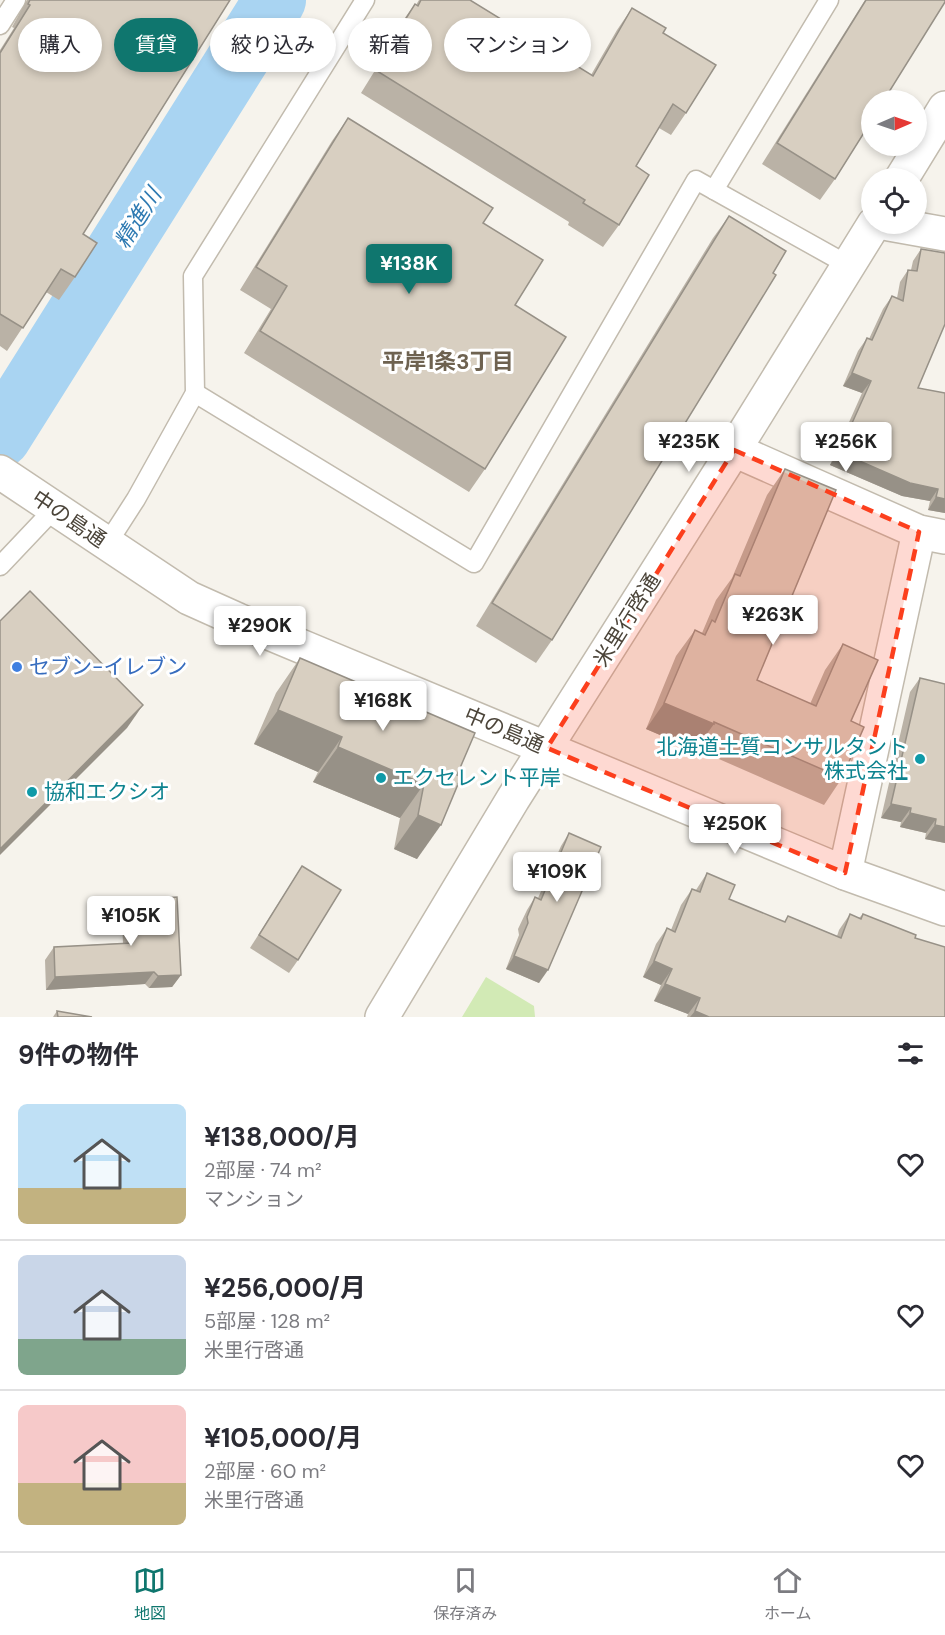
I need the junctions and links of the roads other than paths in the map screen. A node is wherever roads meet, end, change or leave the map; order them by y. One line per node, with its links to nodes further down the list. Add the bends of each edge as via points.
1 (16, 0): 4 (lane)
2 (364, 0): 12 (lane, via 193,276)
3 (829, 0): 7 (lane)
4 (0, 25)
5 (945, 108): 6 (street)
6 (908, 168)
7 (714, 190): 11 (lane); 12 (lane, via 696,180 474,563)
8 (927, 231): 10 (street)
9 (868, 234): 11 (street, 米里行啓通)
10 (945, 234)
11 (848, 265): 13 (street, 米里行啓通)
12 (195, 393): 17 (lane)
13 (734, 450): 16 (street); 19 (street, 米里行啓通)
14 (9, 478): 15 (street, 中の島通)
15 (54, 509): 17 (street, 中の島通); 18 (lane)
16 (932, 535): 20 (street)
17 (107, 544): 19 (street, 中の島通, via 199,603)
18 (0, 566)
19 (547, 748): 20 (street, 中の島通); 22 (street, 米里行啓通)
20 (845, 873): 21 (street, 中の島通)
21 (945, 909)
22 (382, 1017)

